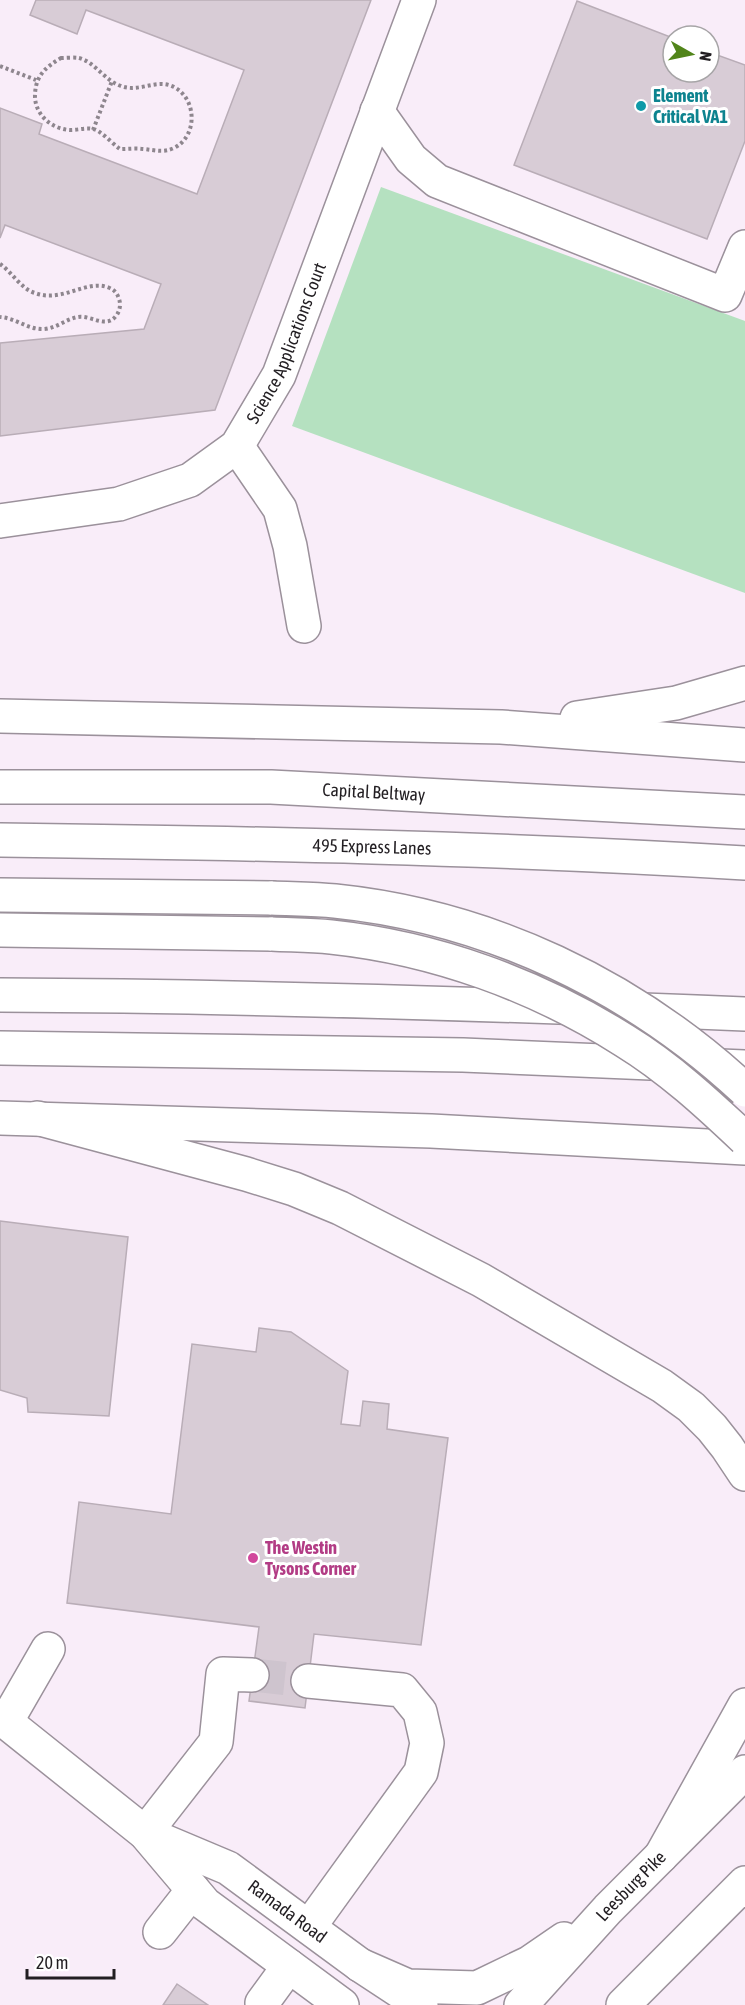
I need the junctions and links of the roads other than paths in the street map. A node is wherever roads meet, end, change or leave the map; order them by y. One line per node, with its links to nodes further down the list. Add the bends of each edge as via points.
1 (419, 0): 2 (main road, Science Applications Court)
2 (377, 111): 3 (main road, via 411,159 437,181 725,295); 4 (main road, Science Applications Court, via 279,375)
3 (742, 264)
4 (237, 446): 5 (main road, Science Applications Court, via 190,480 119,504); 6 (main road, via 280,509)
5 (0, 521)
6 (304, 626)
7 (745, 683): 9 (main road, via 676,703 617,714)
8 (0, 716): 9 (main road)
9 (501, 727): 10 (main road)
10 (745, 745)
11 (0, 787): 12 (main road, Capital Beltway, via 271,787)
12 (745, 812)
13 (0, 840): 14 (main road, 495 Express Lanes, via 201,842)
14 (745, 863)
15 (0, 895): 21 (main road, bridge, via 335,901 401,911 461,926 522,947 646,1011)
16 (0, 930): 24 (main road, bridge, via 332,937 451,960 568,1008 627,1041)
17 (0, 995): 18 (main road, via 506,1004)
18 (745, 1014)
19 (0, 1048): 20 (main road, via 462,1054)
20 (745, 1067)
21 (745, 1090)
22 (0, 1118): 23 (main road)
23 (37, 1118): 25 (main road, via 431,1131); 26 (main road, via 246,1174 340,1208 481,1280 662,1386 712,1428)
24 (745, 1139)
25 (745, 1148)
26 (745, 1474)
27 (48, 1649): 31 (main road)
28 (252, 1675): 33 (main road, via 224,1674 216,1742)
29 (308, 1681): 38 (main road, via 402,1690 420,1712 427,1743 421,1772)
30 (745, 1705): 34 (main road)
31 (3, 1721): 33 (main road, Ramada Road)
32 (745, 1772): 34 (main road, Leesburg Pike)
33 (145, 1833): 36 (main road, Ramada Road); 38 (main road, Ramada Road, via 228,1868)
34 (661, 1856): 37 (main road, Leesburg Pike)
35 (745, 1883): 46 (main road)
36 (193, 1890): 39 (main road); 41 (main road, Ramada Road, via 205,1904)
37 (608, 1909): 40 (main road, via 529,1963 477,1988 408,1986); 45 (main road, Leesburg Pike)
38 (309, 1927): 40 (main road, Ramada Road)
39 (160, 1932)
40 (360, 1965): 44 (main road, Ramada Road)
41 (289, 1966): 42 (main road); 43 (main road, Ramada Road)
42 (262, 2003)
43 (342, 2005)
44 (421, 2005)
45 (521, 2005)
46 (623, 2005)

